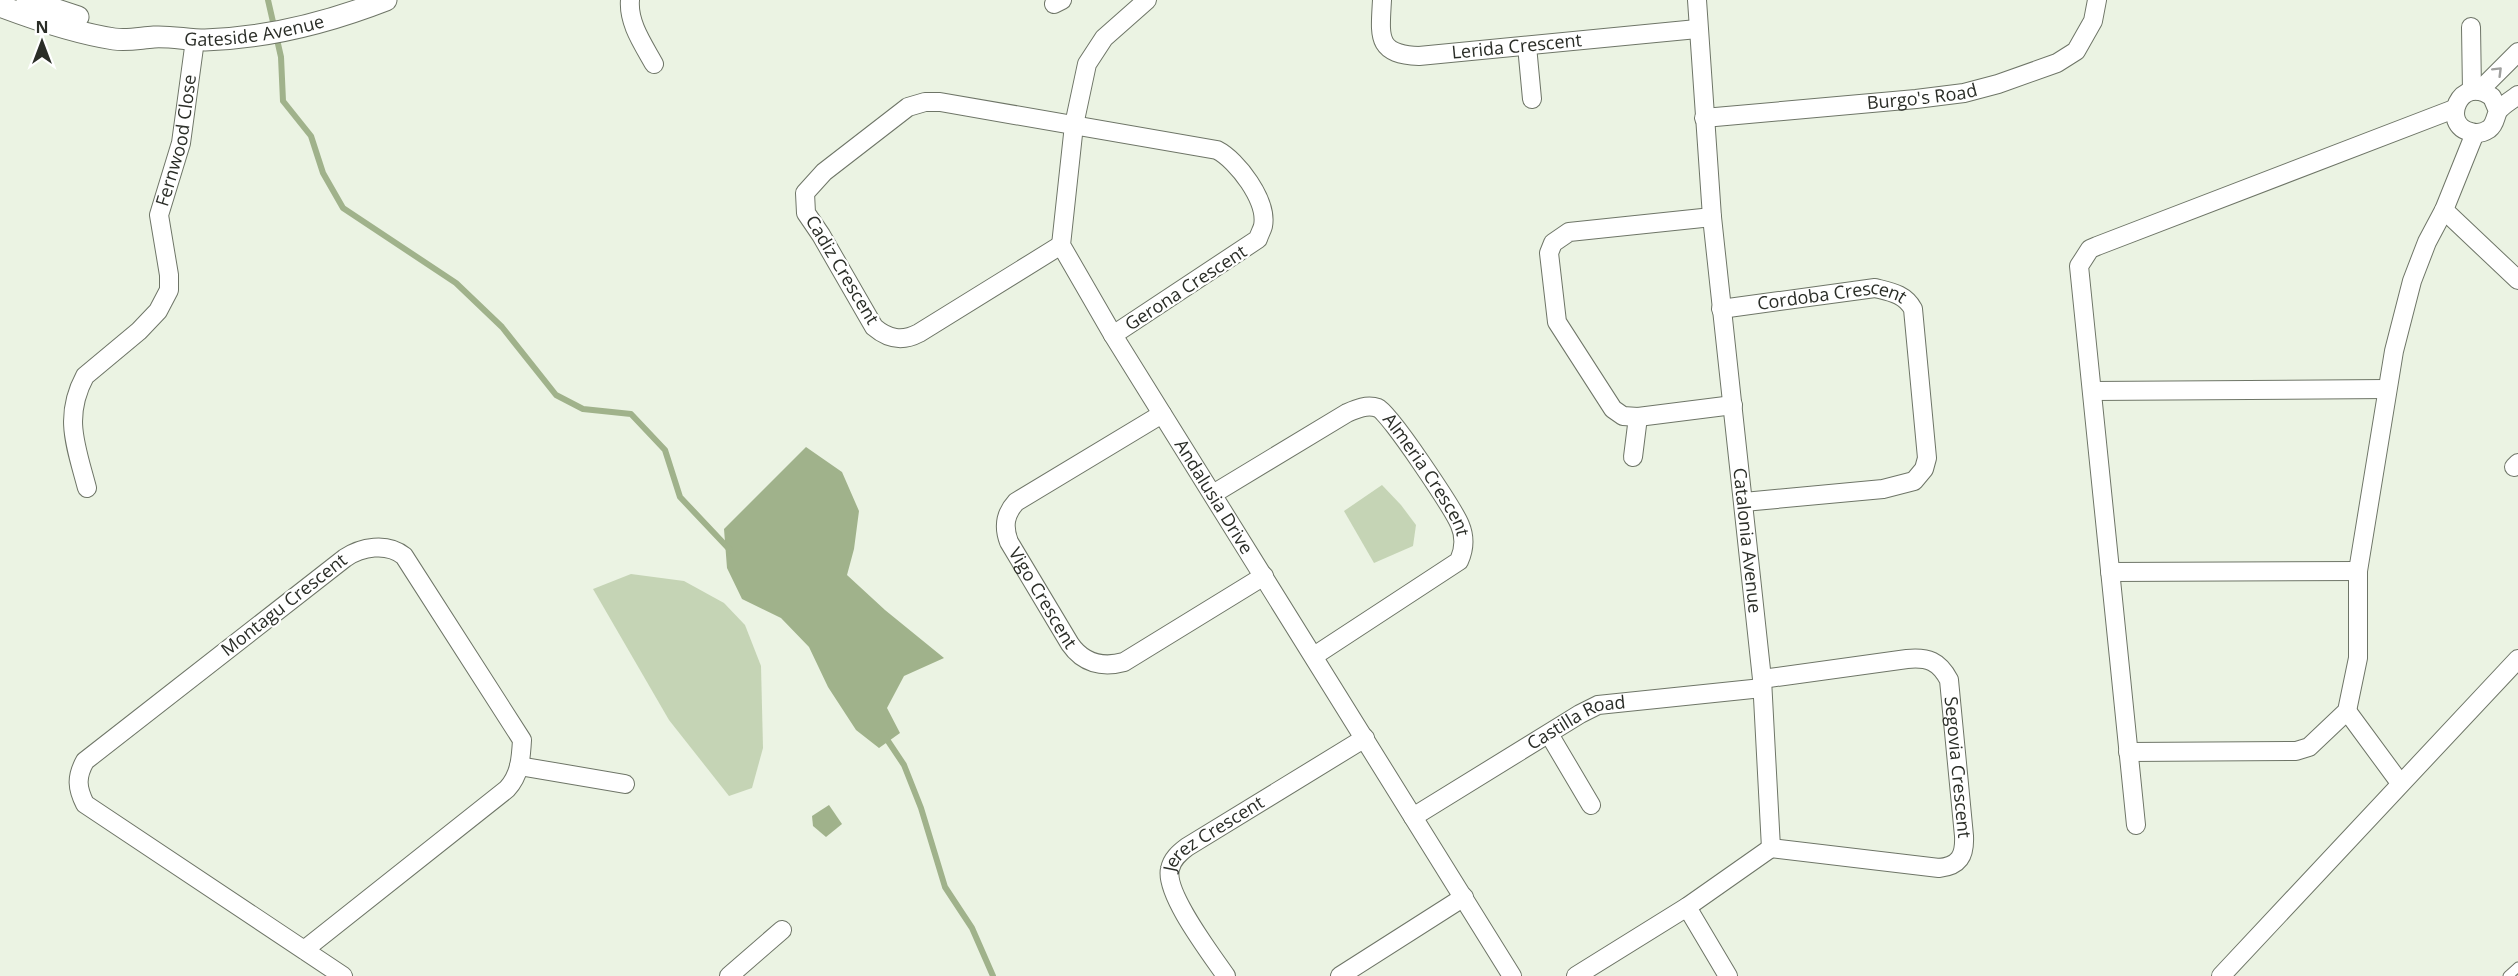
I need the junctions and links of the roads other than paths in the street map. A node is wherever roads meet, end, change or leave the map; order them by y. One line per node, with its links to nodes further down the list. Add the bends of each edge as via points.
1 (27, 0): 11 (street, Gateside Avenue)
2 (386, 0): 12 (street, Gateside Avenue, via 351,14 268,35)
3 (630, 0): 15 (street, via 638,35)
4 (1147, 0): 22 (street, via 1104,38 1087,64)
5 (1382, 0): 13 (street, Lerida Crescent, via 1382,37 1391,51 1401,55)
6 (1697, 0): 10 (street, Catalonia Avenue)
7 (2097, 0): 21 (street, Burgo's Road, via 2093,21 2076,51 2057,63 1998,84 1916,99)
8 (0, 6): 11 (street, Gateside Avenue, via 44,22 113,39)
9 (2471, 27): 16 (street)
10 (1697, 29): 13 (street, Lerida Crescent); 21 (street, Catalonia Avenue)
11 (154, 37): 12 (street, Gateside Avenue)
12 (195, 40): 36 (street, Fernwood Close, via 181,143 159,215 169,290 158,311 80,384 72,431)
13 (1527, 46): 18 (street)
14 (2518, 52): 16 (street, one-way to 14)
15 (654, 64)
16 (2476, 90): 19 (street, via 2460,97); 20 (street, via 2492,97)
17 (2518, 95): 20 (street)
18 (1532, 99)
19 (2454, 109): 23 (street, via 2462,128); 31 (street, via 2090,249 2079,266)
20 (2498, 111): 23 (street, via 2488,130)
21 (1704, 118): 25 (street, Catalonia Avenue)
22 (1074, 125): 26 (street); 26 (street, Cadiz Crescent, via 925,102 908,107 824,172 805,193 806,213 874,327 893,338 910,338); 29 (street, Gerona Crescent, via 1217,150 1232,159 1247,180 1263,218 1258,239 1251,246)
23 (2475, 133): 24 (street)
24 (2444, 210): 27 (street); 30 (street, via 2412,281)
25 (1712, 217): 28 (street, Catalonia Avenue); 34 (street, via 1569,232 1553,243 1549,253 1554,315 1561,330 1613,409 1623,416)
26 (1061, 245): 29 (street, Andalusia Drive)
27 (2518, 280)
28 (1721, 309): 32 (street, Catalonia Avenue); 38 (street, Cordoba Crescent, via 1875,288 1908,300 1913,309 1927,458 1914,481 1883,489)
29 (1113, 335): 33 (street, Andalusia Drive)
30 (2387, 389): 31 (street); 39 (street)
31 (2092, 391): 40 (street)
32 (1733, 405): 34 (street); 38 (street, Catalonia Avenue)
33 (1162, 414): 37 (street, Andalusia Drive); 41 (street, Vigo Crescent, via 1008,511 1005,528 1009,542 1070,644 1090,662 1124,662)
34 (1638, 417): 35 (street)
35 (1633, 457)
36 (87, 488)
37 (1213, 494): 41 (street, Andalusia Drive); 42 (street, Almeria Crescent, via 1347,413 1366,406 1379,408 1398,429 1461,525 1463,552 1459,561)
38 (1744, 501): 44 (street, Catalonia Avenue)
39 (2358, 571): 40 (street); 45 (street, via 2358,658)
40 (2110, 572): 48 (street)
41 (1264, 576): 42 (street, Andalusia Drive)
42 (1314, 656): 47 (street, Andalusia Drive)
43 (2518, 659): 50 (street)
44 (1762, 683): 46 (street, Castilla Road, via 1605,704); 55 (street, Catalonia Avenue); 55 (street, Segovia Crescent, via 1907,659 1926,658 1939,664 1949,680 1965,845 1960,860 1952,867 1939,868)
45 (2347, 711): 48 (street, via 2309,747 2296,751); 50 (street)
46 (1549, 734): 52 (street); 53 (street, Castilla Road)
47 (1365, 738): 53 (street, Andalusia Drive); 63 (street, Jerez Crescent, via 1187,847 1173,860 1169,874 1175,897)
48 (2128, 752): 54 (street)
49 (519, 766): 51 (street); 59 (street, Montagu Crescent, via 507,789); 59 (street, Montagu Crescent, via 522,740 404,556 398,551 373,548 357,549 85,761 78,773 78,790 85,804)
50 (2400, 783): 68 (street)
51 (625, 784)
52 (1591, 806)
53 (1413, 817): 56 (street, Andalusia Drive)
54 (2136, 825)
55 (1771, 848): 57 (street)
56 (1464, 897): 64 (street); 65 (street, Andalusia Drive)
57 (1687, 907): 66 (street); 67 (street)
58 (782, 930): 62 (street)
59 (304, 950): 61 (street, Montagu Crescent)
60 (2518, 967): 69 (lane)
61 (343, 976)
62 (729, 976)
63 (1226, 976)
64 (1340, 976)
65 (1512, 976)
66 (1576, 976)
67 (1728, 976)
68 (2221, 976)
69 (2508, 976)

